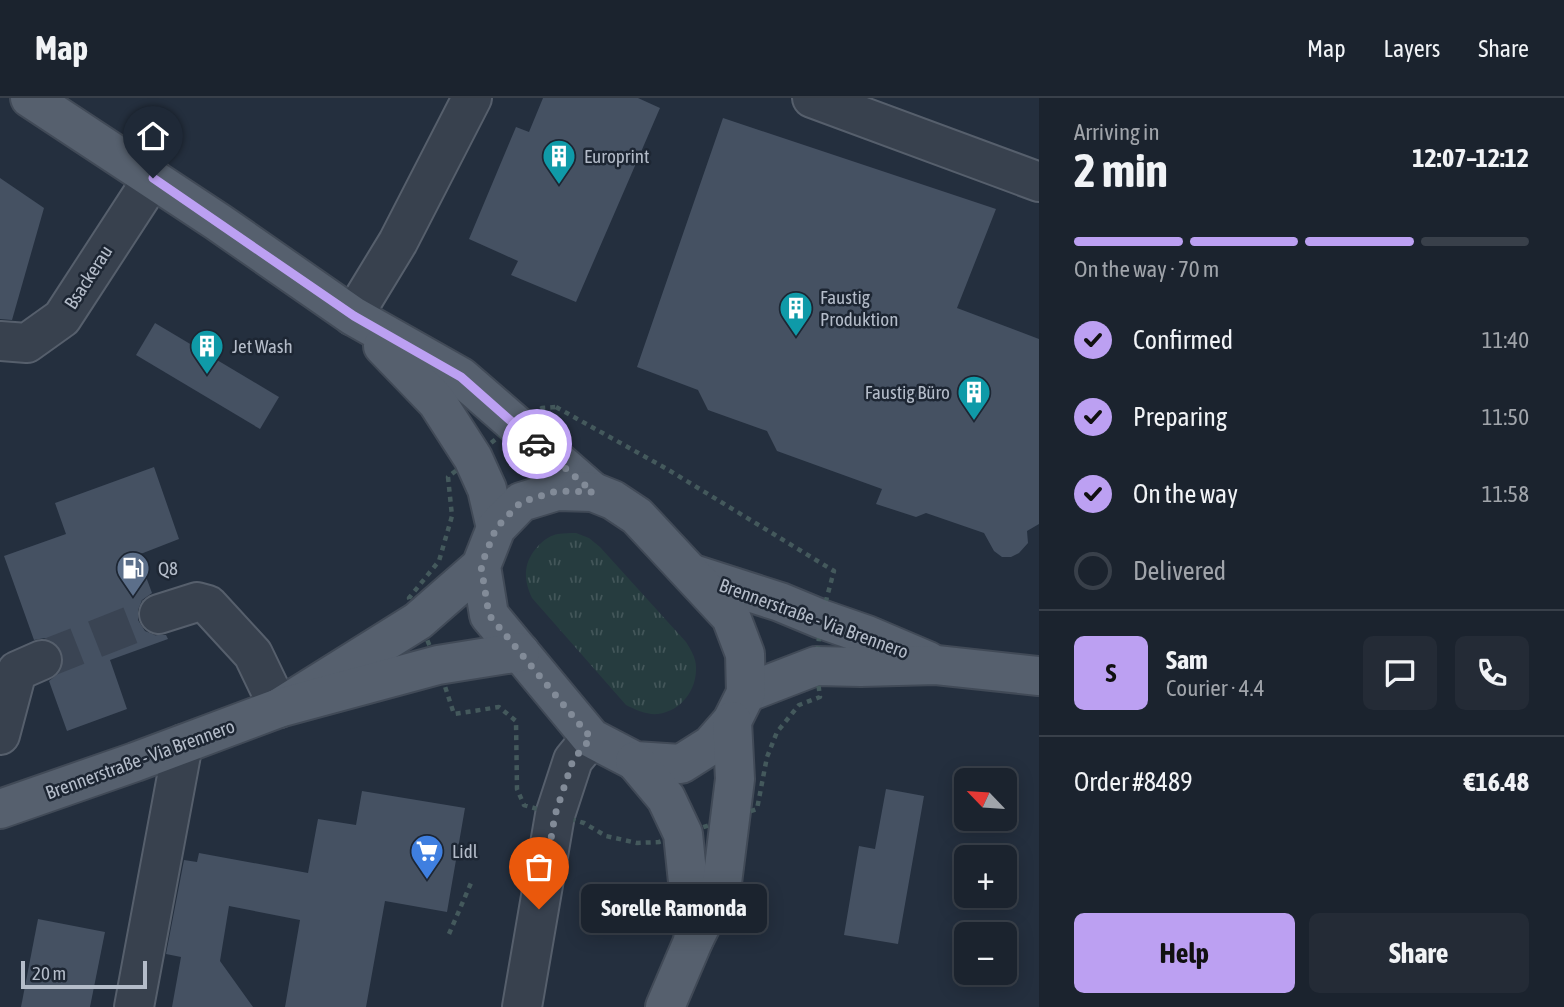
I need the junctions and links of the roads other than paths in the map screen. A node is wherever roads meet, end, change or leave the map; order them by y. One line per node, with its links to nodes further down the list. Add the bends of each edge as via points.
1 (30, 98): 4 (main road)
2 (472, 98): 6 (street)
3 (813, 98): 5 (street)
4 (153, 178): 6 (main road); 7 (street, Bsackerau, via 62,317 27,343)
5 (1039, 182)
6 (354, 316): 8 (main road, via 461,377); 9 (main road, via 437,402 473,458 487,489)
7 (0, 341)
8 (593, 492): 9 (main road, Brennerstraße - Via Brennero, via 557,491 521,502); 11 (main road, Brennerstraße - Via Brennero, via 637,516)
9 (496, 528): 10 (main road, Brennerstraße - Via Brennero)
10 (481, 566): 13 (main road, Brennerstraße - Via Brennero, via 489,615); 18 (main road, Brennerstraße - Via Brennero, via 418,621)
11 (692, 573): 15 (main road, Brennerstraße - Via Brennero, via 780,602); 17 (main road, Brennerstraße - Via Brennero, via 731,617 745,654)
12 (159, 614): 18 (street, via 197,602 208,605 253,654)
13 (520, 652): 18 (main road, Brennerstraße - Via Brennero, via 438,665); 20 (main road, Brennerstraße - Via Brennero)
14 (41, 660): 19 (street, via 17,671)
15 (936, 665): 16 (main road, Brennerstraße - Via Brennero); 17 (main road, Brennerstraße - Via Brennero, via 816,666)
16 (1039, 676)
17 (739, 707): 22 (main road, Brennerstraße - Via Brennero, via 711,745 681,764); 24 (main road, via 722,883)
18 (279, 708): 21 (main road, Brennerstraße - Via Brennero)
19 (0, 734)
20 (591, 738): 22 (main road, Brennerstraße - Via Brennero); 26 (street, via 573,760 555,815)
21 (183, 744): 23 (main road, Brennerstraße - Via Brennero); 25 (street)
22 (635, 761): 24 (main road, via 666,798 683,834)
23 (0, 809)
24 (694, 939): 27 (main road)
25 (134, 1007)
26 (522, 1007)
27 (665, 1007)

